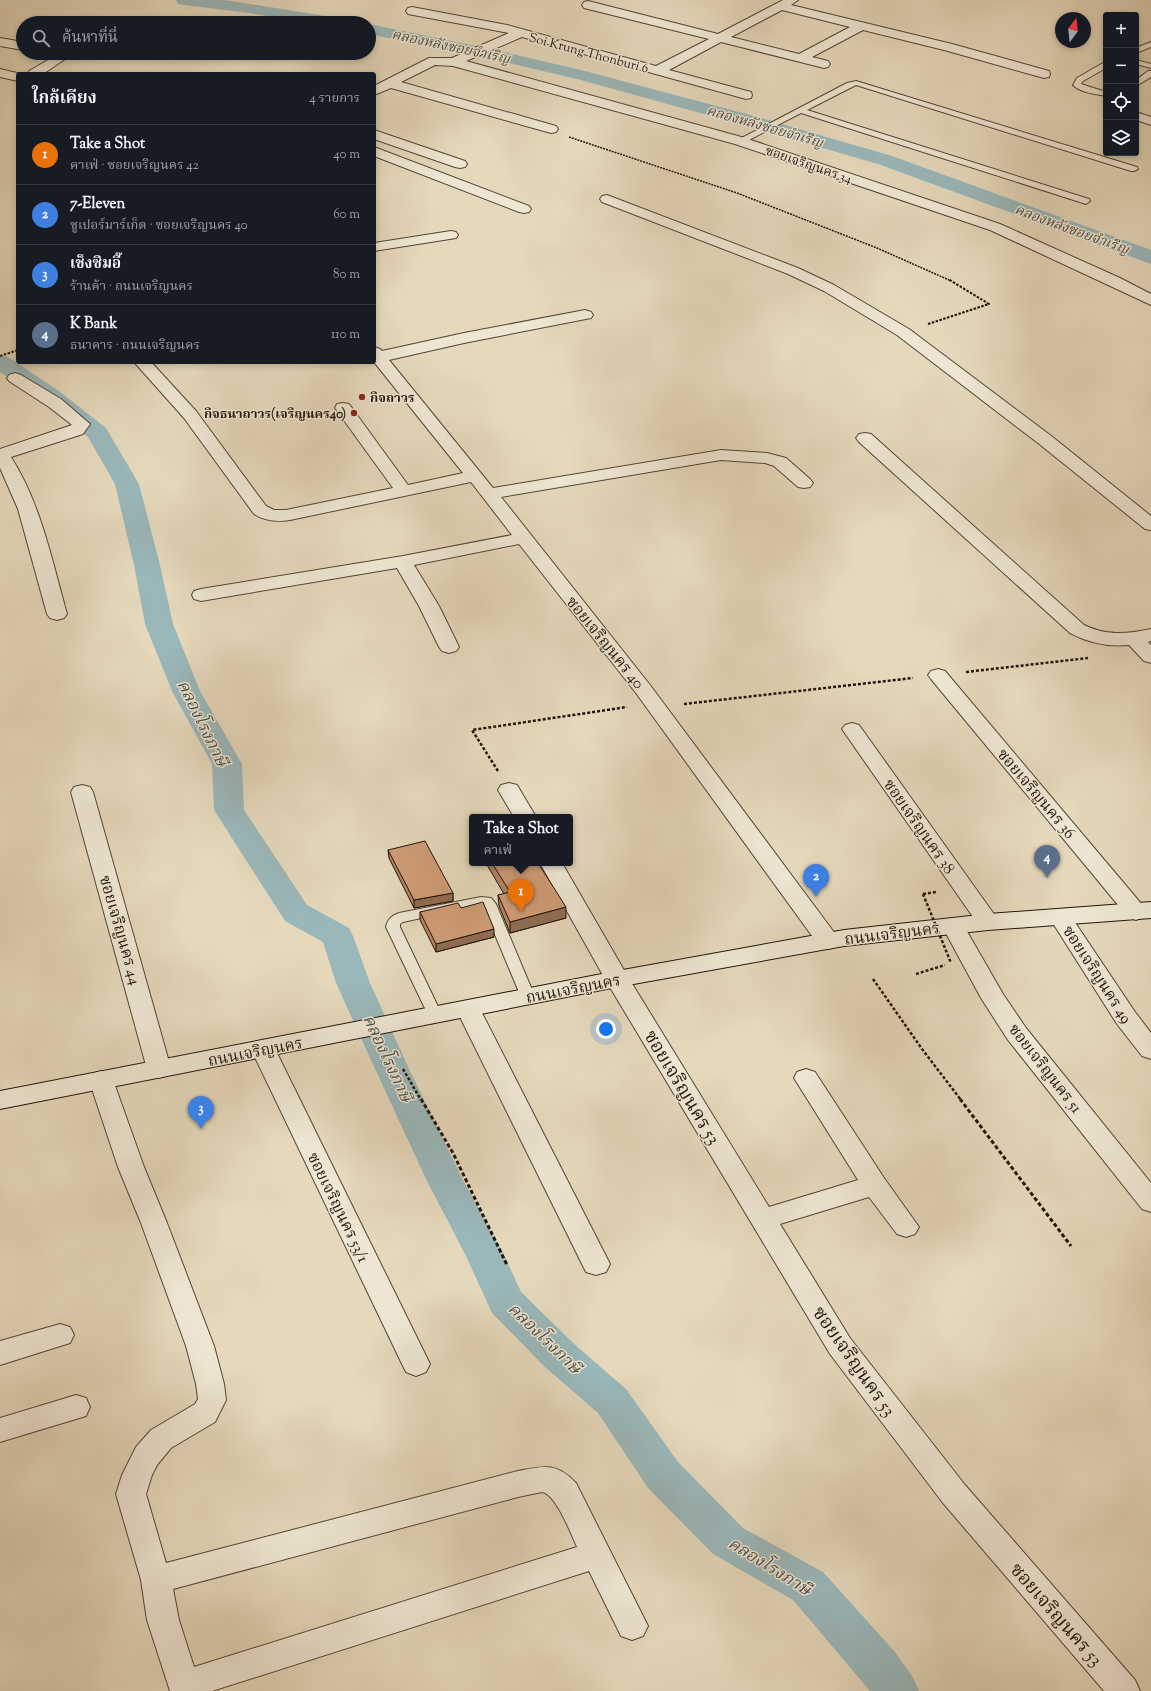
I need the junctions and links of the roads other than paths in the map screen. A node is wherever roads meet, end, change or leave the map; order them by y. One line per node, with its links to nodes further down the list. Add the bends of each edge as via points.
1 (792, 0): 3 (street, Soi Krung Thonburi 6)
2 (588, 5): 7 (street)
3 (779, 6): 5 (street); 7 (street, Soi Krung Thonburi 6)
4 (412, 11): 6 (street, Soi Krung Thonburi 6)
5 (860, 26): 12 (street); 23 (street)
6 (520, 33): 14 (street, Soi Krung Thonburi 6); 19 (street, Soi Krung Thonburi 6)
7 (720, 38): 12 (street); 19 (street, Soi Krung Thonburi 6)
8 (0, 42): 10 (street)
9 (1151, 44): 11 (lane)
10 (16, 45)
11 (1139, 50)
12 (801, 58): 16 (street)
13 (53, 60): 20 (street)
14 (454, 62): 26 (street, via 434,61); 33 (street, ซอยเจริญนคร 34)
15 (1139, 63): 17 (lane)
16 (824, 64)
17 (1151, 66)
18 (1103, 67): 28 (lane, via 1080,80 1078,85)
19 (659, 70): 29 (street, Soi Krung Thonburi 6)
20 (37, 72)
21 (0, 73): 24 (street)
22 (1151, 73): 25 (lane)
23 (1044, 74)
24 (16, 77)
25 (1139, 82)
26 (389, 83): 27 (street); 31 (street)
27 (376, 89)
28 (1103, 93)
29 (746, 95)
30 (802, 111): 33 (lane); 36 (lane, via 856,83); 38 (lane)
31 (551, 129)
32 (376, 135): 35 (street)
33 (740, 141): 42 (street, ซอยเจริญนคร 34, via 995,227)
34 (376, 152): 39 (street)
35 (460, 164)
36 (1134, 169)
37 (607, 199): 54 (street, via 793,271 829,288 903,332 1044,439)
38 (1086, 201)
39 (524, 209)
40 (451, 235): 41 (street)
41 (376, 248)
42 (1151, 300)
43 (585, 315): 44 (street)
44 (377, 354): 50 (street, ซอยเจริญนคร 40)
45 (144, 364): 52 (street, via 163,382 260,510 268,515 279,517)
46 (15, 378): 49 (street, via 82,424 77,430)
47 (343, 408): 52 (street)
48 (865, 438): 59 (street, via 1077,628 1087,635 1112,640)
49 (0, 454): 58 (street, via 12,472 30,520)
50 (475, 476): 52 (street); 53 (street, ซอยเจริญนคร 40)
51 (804, 483): 53 (street, via 780,462 721,455)
52 (404, 491)
53 (488, 494): 55 (street, ซอยเจริญนคร 40)
54 (1151, 525)
55 (524, 538): 56 (street); 72 (street, ซอยเจริญนคร 40, via 644,689)
56 (403, 562): 57 (street); 60 (street)
57 (201, 596)
58 (57, 614)
59 (1143, 637): 61 (street)
60 (449, 647)
61 (1151, 657)
62 (938, 675): 68 (street, ซอยเจริญนคร 36)
63 (852, 729): 70 (street, ซอยเจริญนคร 38)
64 (509, 790): 66 (street)
65 (82, 792): 79 (street, ซอยเจริญนคร 44)
66 (523, 814)
67 (553, 866): 73 (street, ซอยเจริญนคร 53)
68 (1143, 911): 69 (street, ถนนเจริญนคร)
69 (1060, 917): 70 (street, ถนนเจริญนคร); 78 (street, ซอยเจริญนคร 49, via 1126,1018)
70 (988, 922): 71 (street, ถนนเจริญนคร)
71 (953, 926): 72 (street, ถนนเจริญนคร); 84 (street, ซอยเจริญนคร 51, via 993,998 1017,1034)
72 (828, 941): 73 (street, ถนนเจริญนคร)
73 (617, 979): 74 (street, ถนนเจริญนคร); 85 (street, ซอยเจริญนคร 53)
74 (528, 997): 75 (street, ถนนเจริญนคร); 76 (lane, via 486,901 399,918 393,926)
75 (468, 1009): 76 (street, ถนนเจริญนคร); 87 (street)
76 (435, 1015): 77 (street, ถนนเจริญนคร)
77 (263, 1049): 79 (street, ถนนเจริญนคร); 90 (street, ซอยเจริญนคร 53/1)
78 (1151, 1050)
79 (159, 1069): 81 (street, ถนนเจริญนคร)
80 (806, 1078): 83 (street)
81 (101, 1080): 82 (street, ถนนเจริญนคร); 94 (street, via 131,1167 200,1346 212,1400 205,1413 161,1439 146,1456 131,1494)
82 (0, 1100)
83 (875, 1185): 85 (street); 86 (street)
84 (1151, 1202)
85 (764, 1219): 97 (street, ซอยเจริญนคร 53, via 840,1346 954,1494)
86 (906, 1227)
87 (596, 1264)
88 (60, 1335): 89 (street)
89 (0, 1353)
90 (416, 1364)
91 (76, 1407): 92 (street)
92 (0, 1430)
93 (596, 1555): 94 (street, via 565,1492 555,1481 542,1479); 95 (street); 96 (street)
94 (156, 1580): 96 (street, via 163,1620)
95 (632, 1626)
96 (185, 1688)
97 (1124, 1691)

